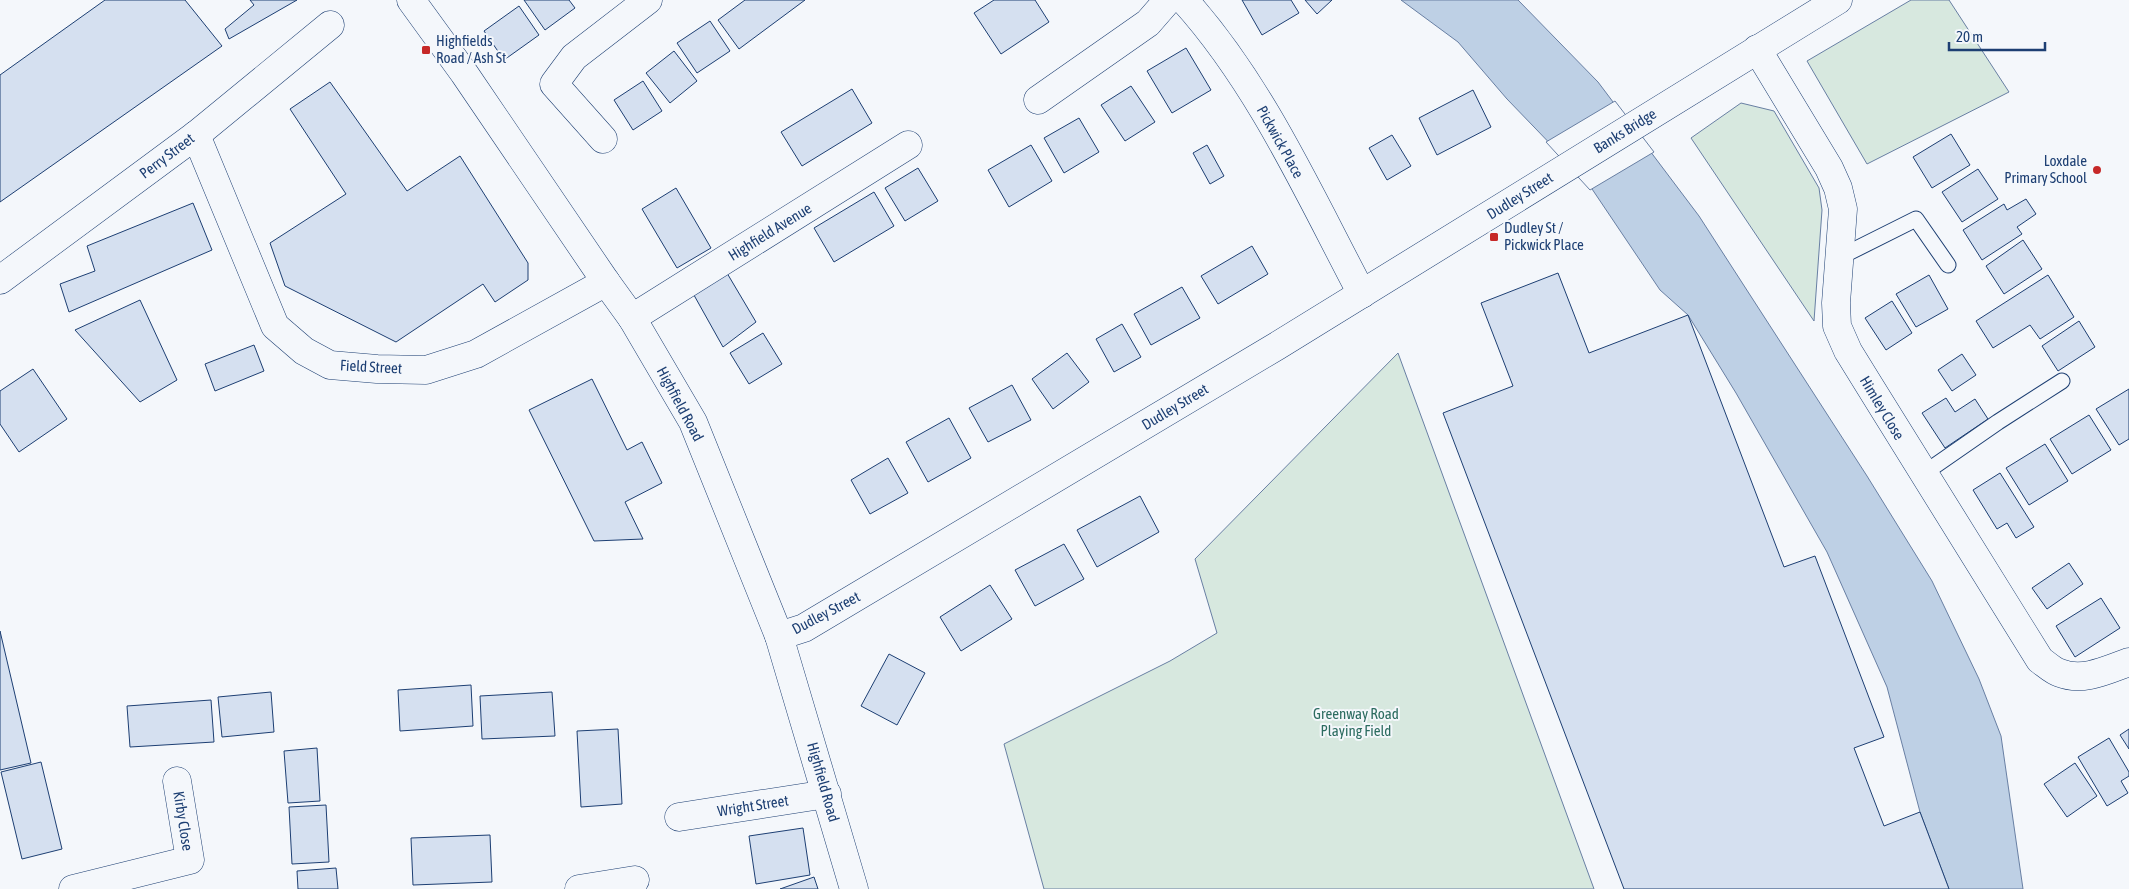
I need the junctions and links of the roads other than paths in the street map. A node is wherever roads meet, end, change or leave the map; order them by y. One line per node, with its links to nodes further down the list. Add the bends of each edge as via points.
1 (411, 0): 16 (street, Highfield Road)
2 (648, 0): 10 (street, via 574,57 554,84)
3 (1168, 0): 8 (street, via 1148,23)
4 (1184, 0): 17 (street, Pickwick Place, via 1206,25 1272,124)
5 (1838, 0): 7 (street)
6 (330, 25): 9 (street, Perry Street)
7 (1757, 49): 12 (street, Banks Bridge); 13 (street, Himley Close, via 1838,188 1843,209)
8 (1038, 100)
9 (196, 135): 15 (street, Perry Street); 16 (street, Field Street, via 276,326 304,351 330,365 426,370 476,354)
10 (603, 139)
11 (908, 145): 18 (street, Highfield Avenue)
12 (1565, 168): 17 (street, Dudley Street)
13 (1840, 257): 14 (lane, via 1916,219); 20 (street, Himley Close, via 1837,326 1848,351)
14 (1948, 264)
15 (0, 280)
16 (606, 282): 18 (street, Highfield Road)
17 (1362, 294): 21 (street, Dudley Street, via 927,556 804,628)
18 (632, 318): 21 (street, Highfield Road, via 692,422)
19 (2062, 381): 20 (lane)
20 (1923, 474): 22 (street, Himley Close, via 2040,660 2059,673 2081,677)
21 (779, 636): 24 (street, Highfield Road)
22 (2129, 662)
23 (177, 781): 27 (street, Kirby Close, via 190,860)
24 (827, 794): 25 (street, Wright Street); 29 (street, Highfield Road)
25 (679, 818)
26 (635, 880): 28 (street)
27 (73, 889)
28 (579, 889)
29 (854, 889)

